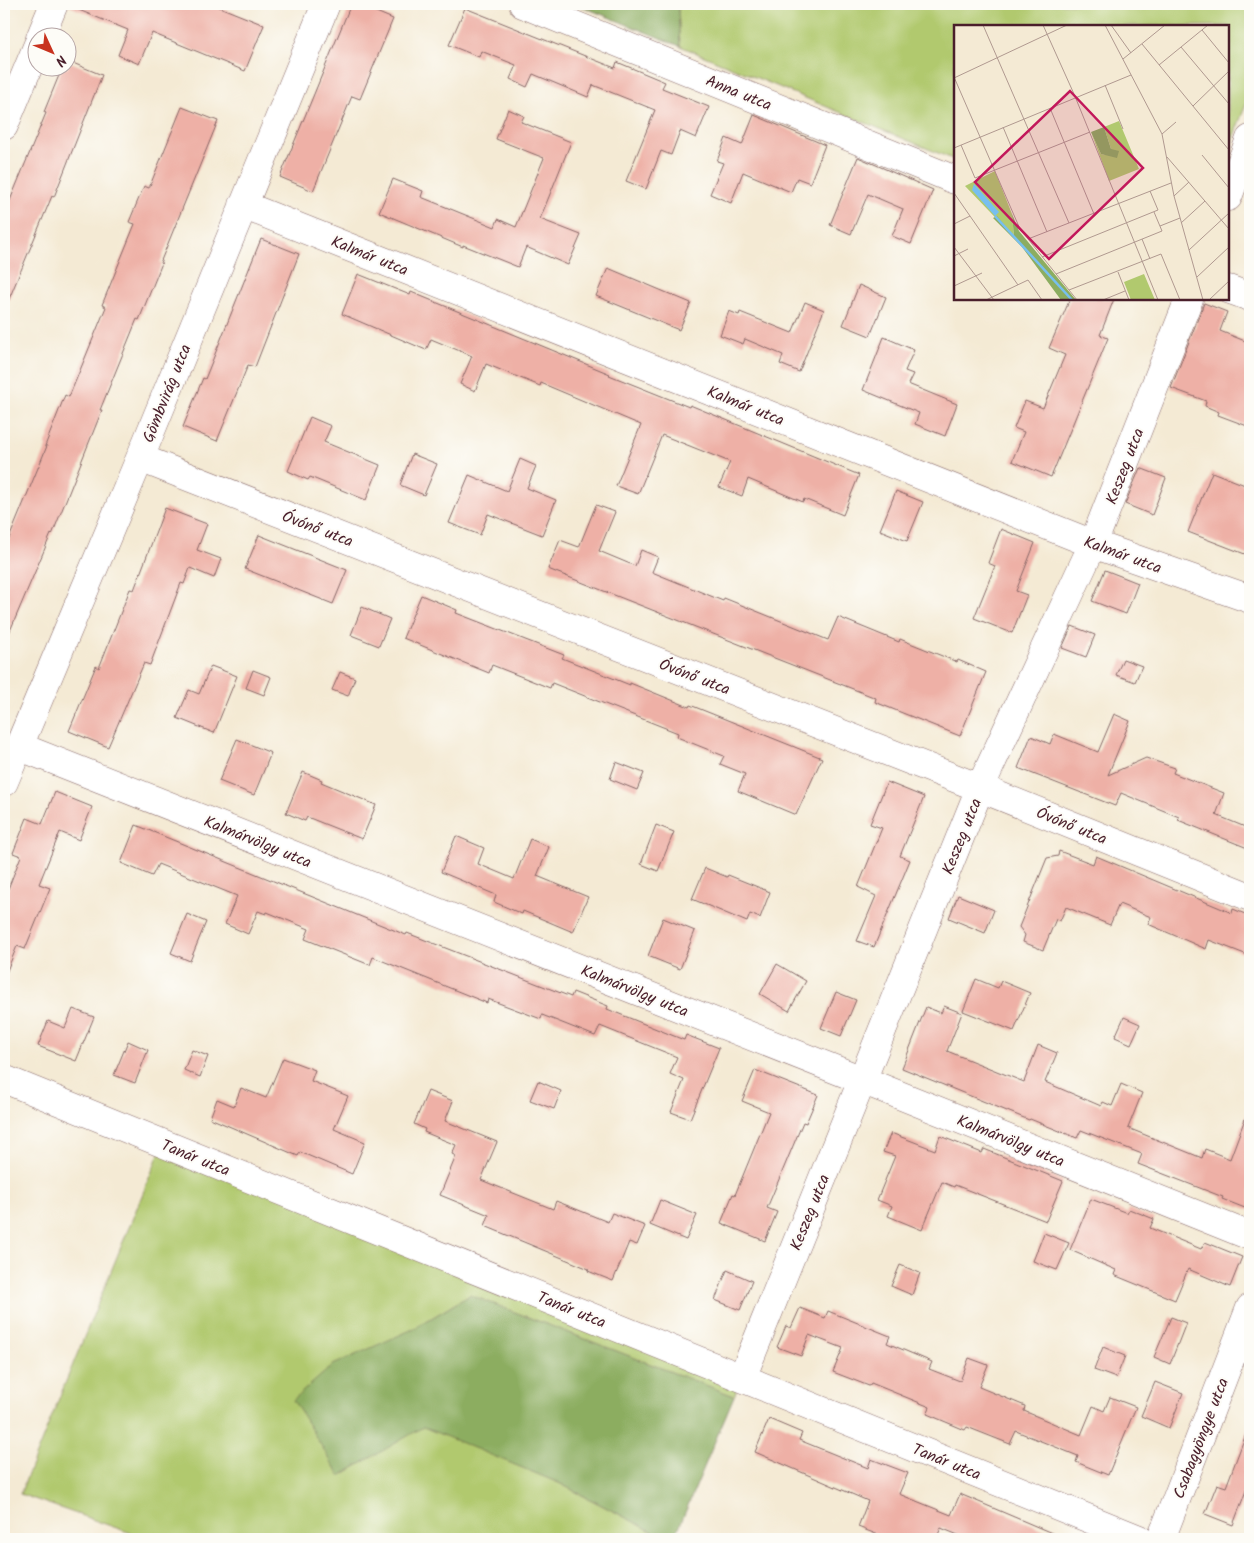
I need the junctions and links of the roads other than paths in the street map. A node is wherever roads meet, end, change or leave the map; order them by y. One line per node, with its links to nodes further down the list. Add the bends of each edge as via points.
1 (54, 4): 4 (street)
2 (326, 4): 10 (street, Gömbvirág utca)
3 (523, 4): 8 (street, Anna utca)
4 (44, 28)
5 (28, 68): 6 (street)
6 (4, 126)
7 (1250, 139): 9 (street)
8 (954, 180)
9 (1229, 195)
10 (244, 205): 14 (street, Gömbvirág utca); 15 (street, Kalmár utca)
11 (1229, 289): 12 (street)
12 (1250, 297)
13 (1189, 300): 15 (street, Keszeg utca)
14 (140, 458): 17 (street, Gömbvirág utca); 19 (street, Óvónő utca)
15 (1093, 544): 16 (street, Kalmár utca); 19 (street, Keszeg utca)
16 (1250, 600)
17 (18, 746): 18 (street, Gömbvirág utca); 22 (street, Kalmárvölgy utca)
18 (4, 782)
19 (980, 788): 20 (street, Óvónő utca); 22 (street, Keszeg utca)
20 (1250, 897)
21 (4, 1079): 25 (street, Tanár utca)
22 (862, 1080): 23 (street, Kalmárvölgy utca); 25 (street, Keszeg utca)
23 (1250, 1236)
24 (1250, 1308): 27 (street, Csabagyöngye utca)
25 (742, 1378): 26 (street, Tanár utca)
26 (1139, 1539)
27 (1161, 1539)

